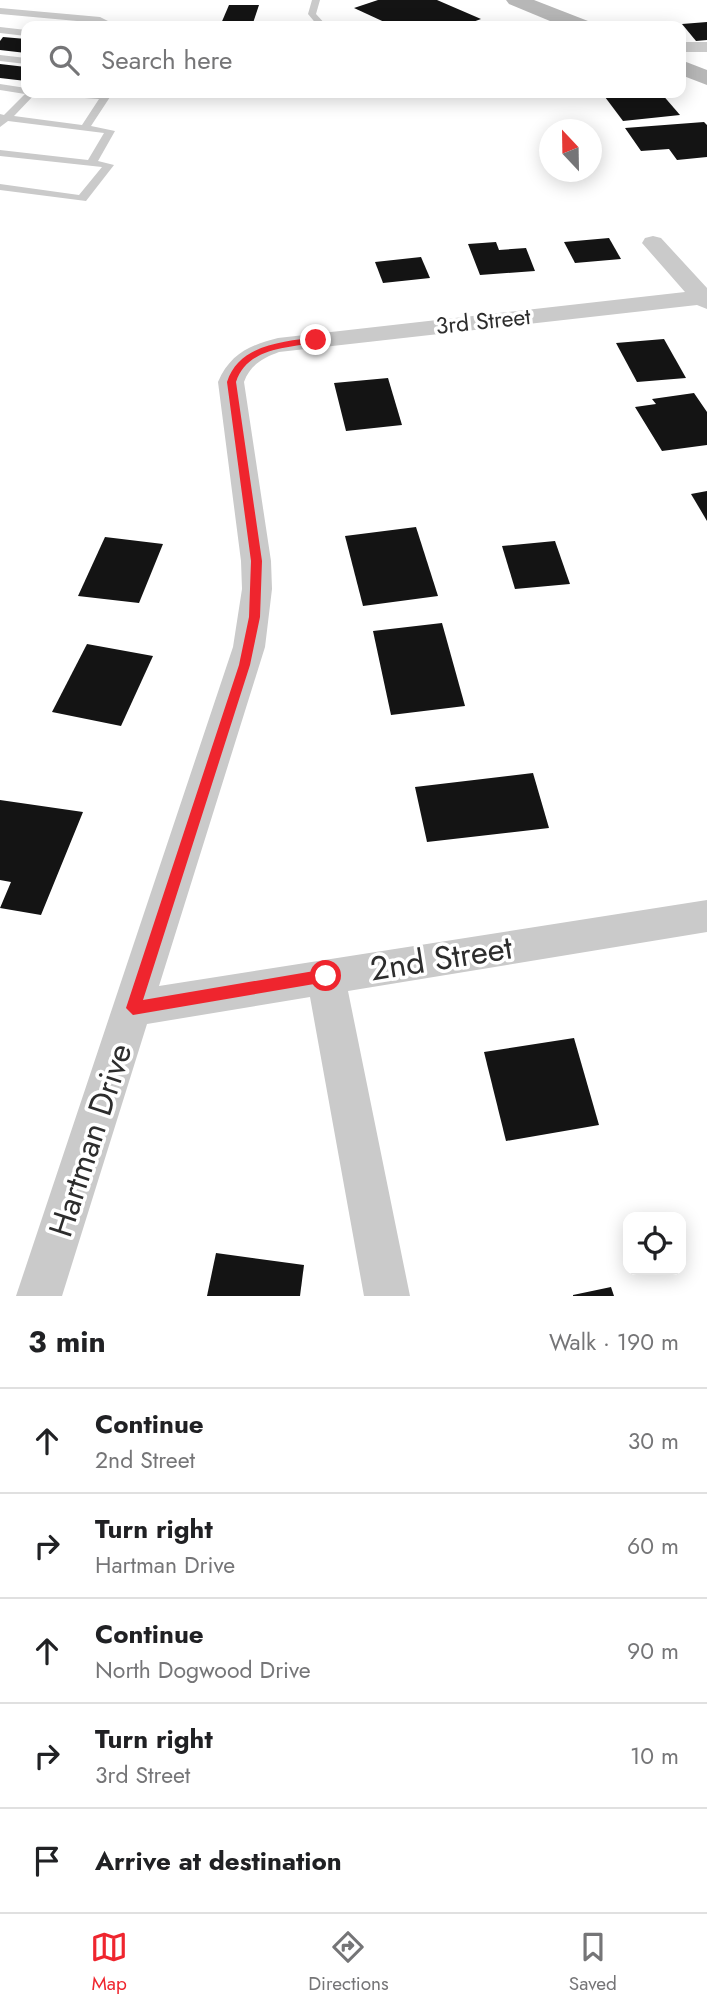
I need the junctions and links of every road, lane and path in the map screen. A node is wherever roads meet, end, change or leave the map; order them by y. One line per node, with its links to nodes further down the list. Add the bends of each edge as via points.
1 (316, 0): 6 (lane, via 312,14)
2 (516, 0): 7 (street)
3 (0, 11): 4 (lane)
4 (13, 12): 5 (lane); 8 (lane)
5 (103, 21)
6 (318, 21)
7 (564, 21)
8 (0, 29): 9 (lane)
9 (21, 32)
10 (686, 47): 11 (street)
11 (707, 47)
12 (0, 58): 13 (lane)
13 (21, 60)
14 (686, 69): 15 (street)
15 (707, 78)
16 (0, 88): 17 (lane)
17 (21, 91)
18 (23, 98): 20 (lane)
19 (104, 98): 21 (lane)
20 (2, 120): 21 (lane)
21 (85, 128): 23 (lane, via 110,131)
22 (0, 153): 23 (lane)
23 (92, 163): 24 (lane, via 109,165 82,199)
24 (0, 187)
25 (653, 243): 26 (street)
26 (706, 299): 27 (street, 3rd Street, via 316,340)
27 (261, 351): 30 (street, Hartman Drive, via 244,360 231,382 257,561 245,665)
28 (707, 916): 29 (street, 2nd Street)
29 (326, 976): 30 (street, 2nd Street); 32 (street)
30 (133, 1008): 31 (street, Hartman Drive)
31 (38, 1296)
32 (387, 1296)

